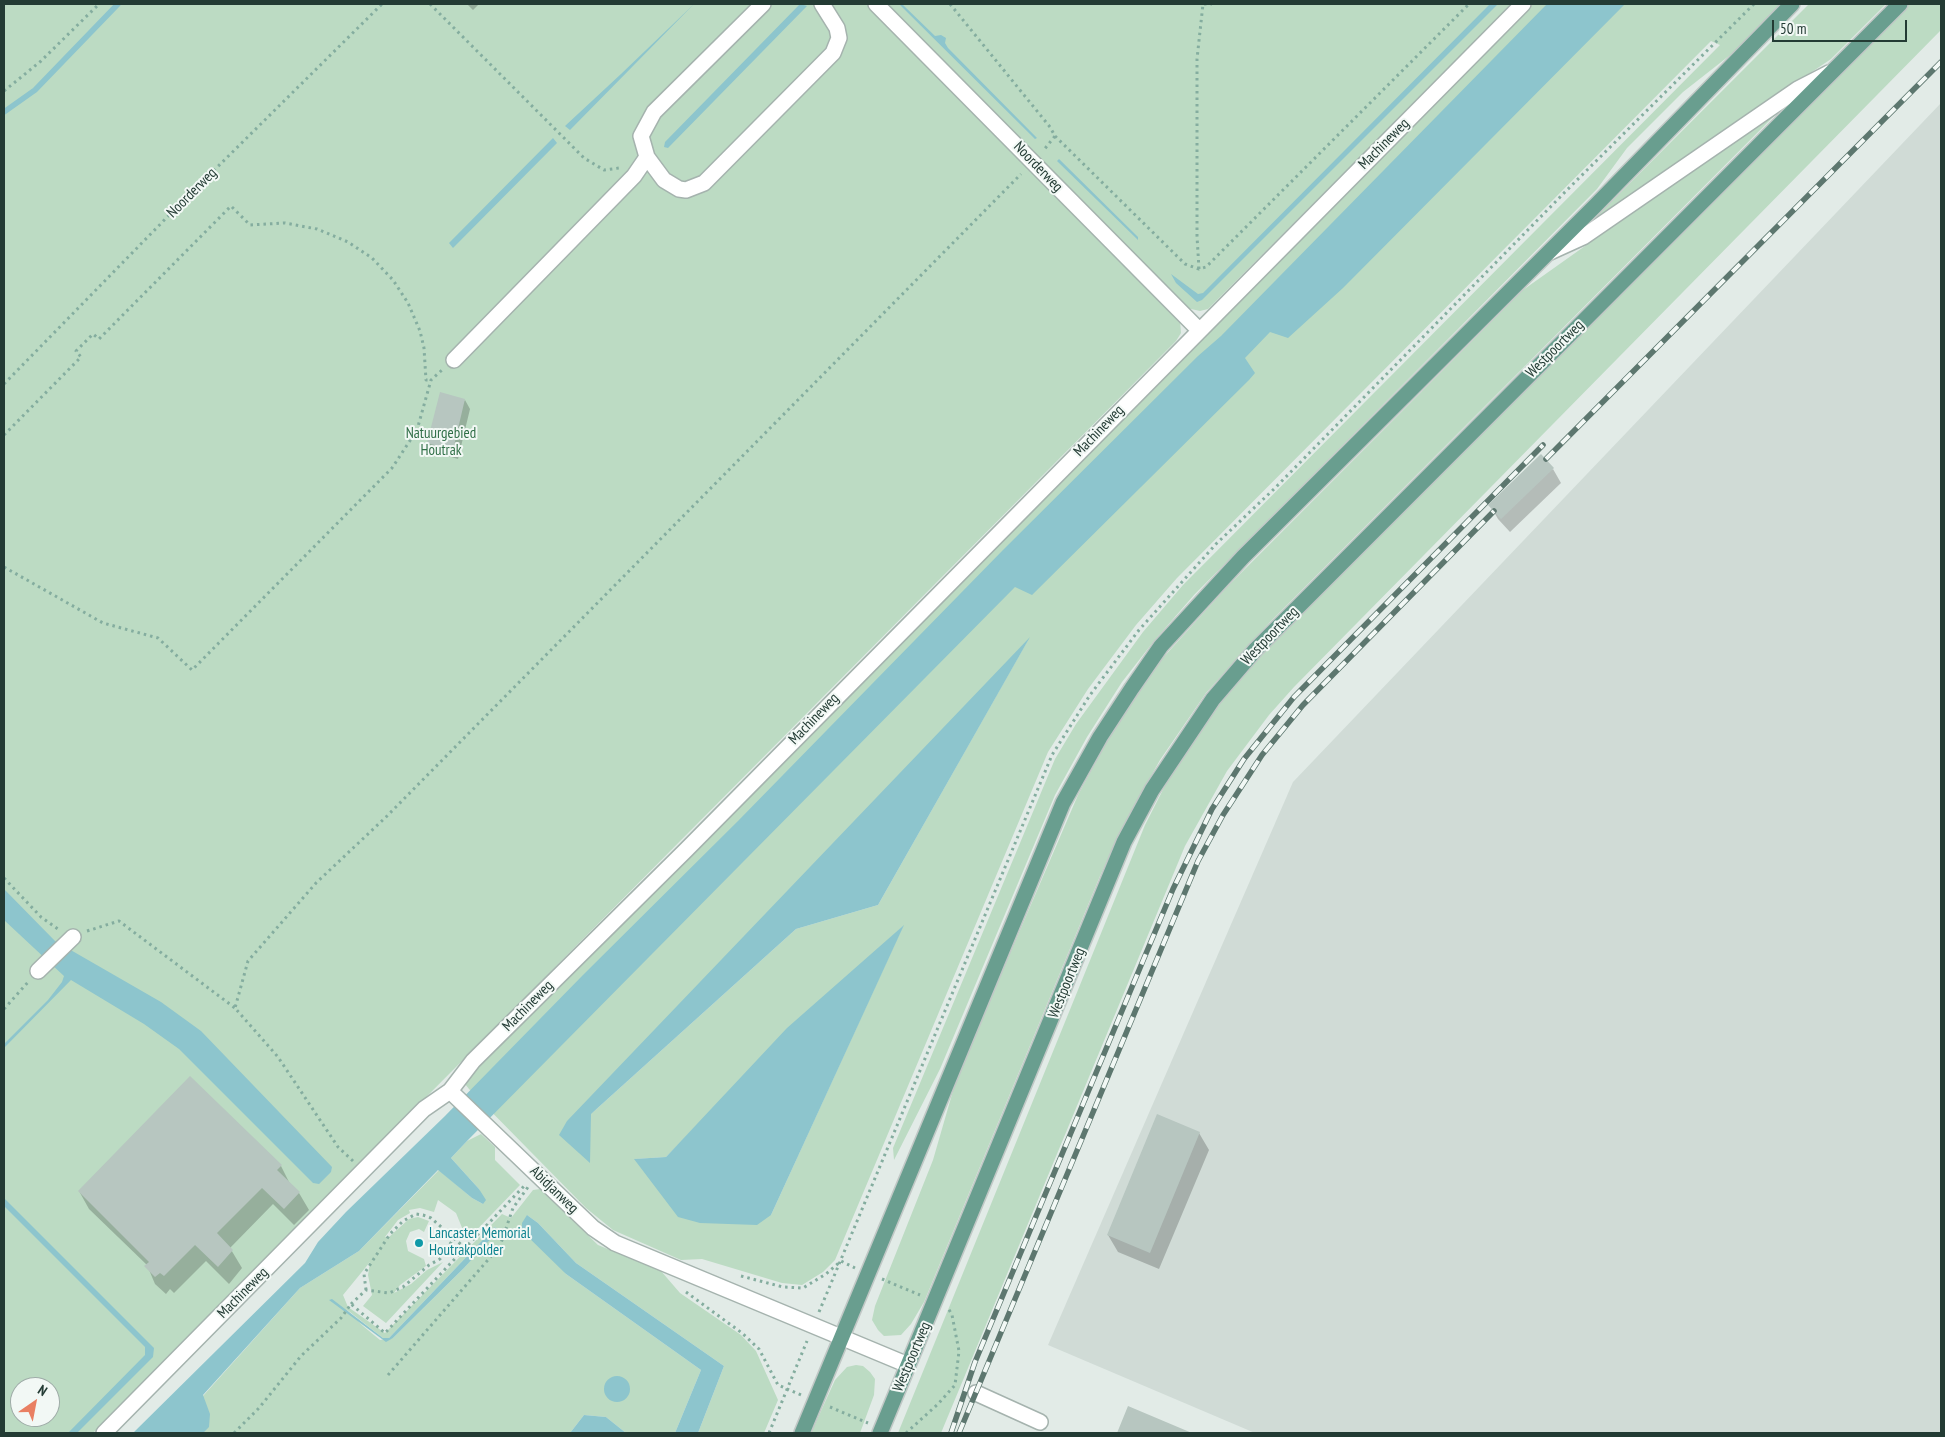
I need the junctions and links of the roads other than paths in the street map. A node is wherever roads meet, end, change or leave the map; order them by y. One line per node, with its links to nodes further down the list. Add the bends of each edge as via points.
1 (763, 4): 8 (street, via 654,112 641,136)
2 (822, 4): 8 (street, via 838,33 833,53 704,183 686,190 679,189 664,180)
3 (876, 4): 10 (street, Noorderweg)
4 (1523, 4): 10 (street, Machineweg)
5 (1792, 4): 9 (main road)
6 (1900, 4): 7 (main road, Westpoortweg)
7 (1831, 72): 9 (street, via 1798,89 1583,236); 16 (main road, Westpoortweg, via 1256,648 1213,698 1152,790 1124,842)
8 (645, 153): 11 (street, via 627,184)
9 (1546, 254): 15 (main road, via 1243,557 1161,646 1100,737 1063,804)
10 (1200, 330): 14 (street, Machineweg, via 473,1061)
11 (454, 360)
12 (75, 936): 13 (street)
13 (38, 971)
14 (455, 1095): 15 (street, Abidjanweg, via 593,1228 615,1243); 20 (street, Machineweg, via 424,1109)
15 (842, 1338): 16 (street, Abidjanweg); 21 (main road)
16 (908, 1365): 19 (main road, Westpoortweg)
17 (976, 1393): 18 (street)
18 (1040, 1422)
19 (881, 1431)
20 (104, 1433)
21 (802, 1433)

